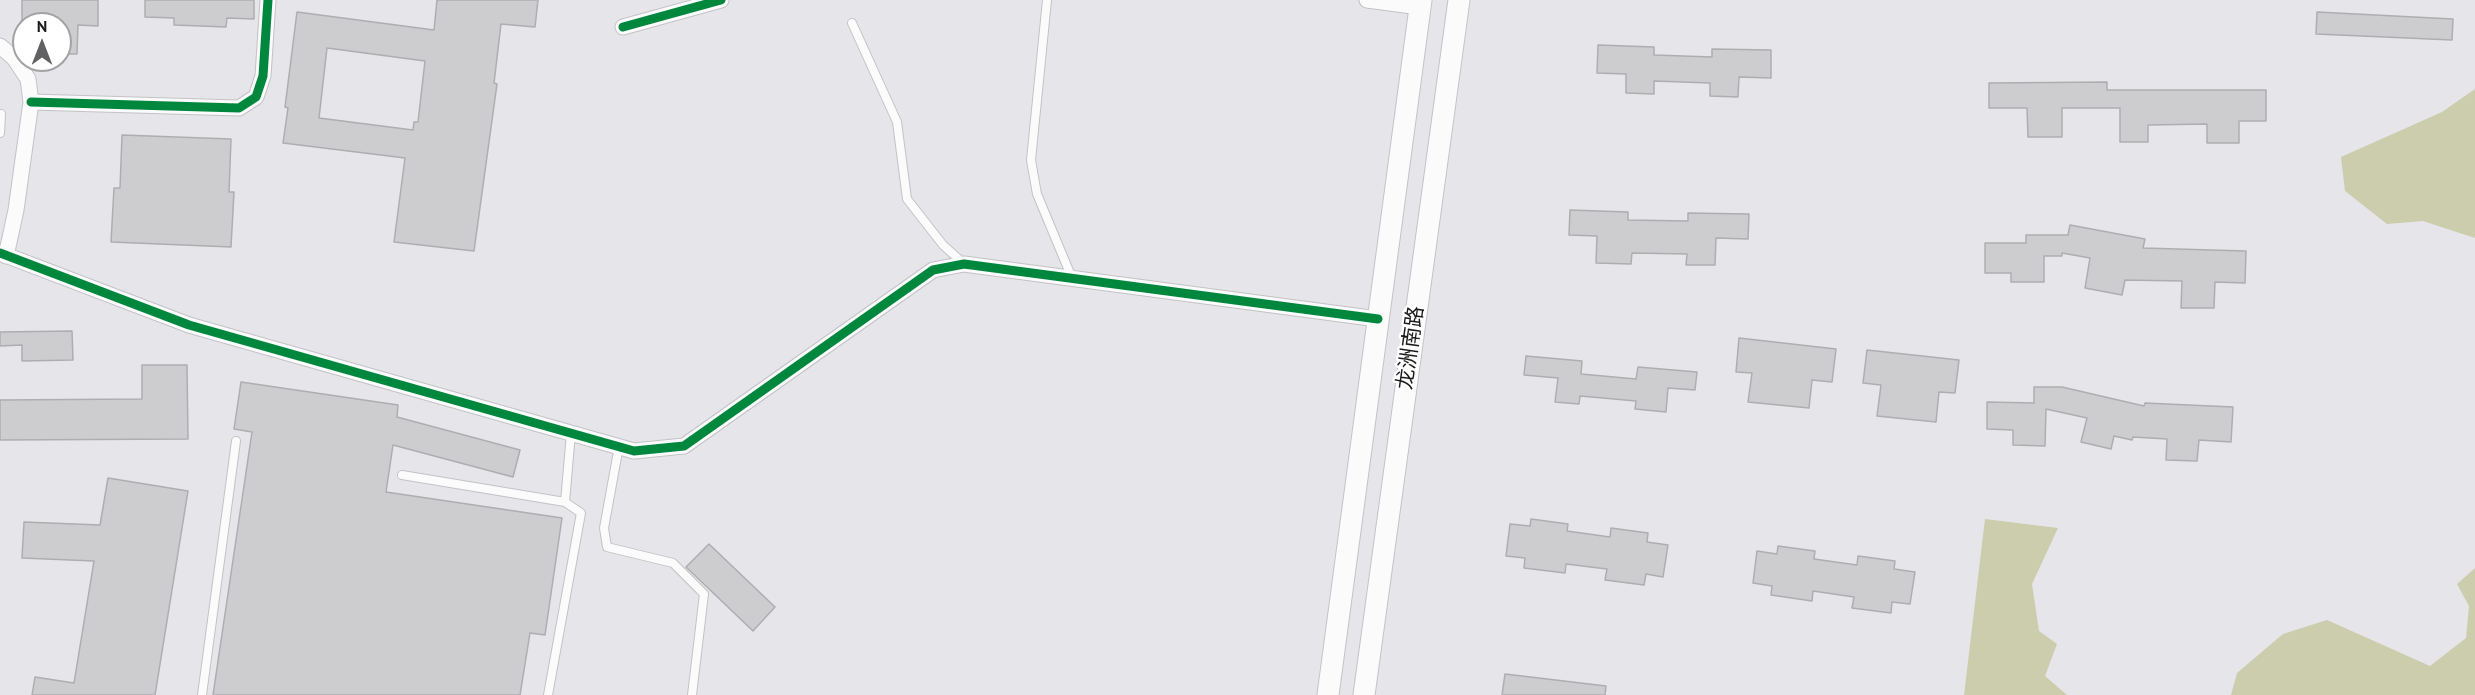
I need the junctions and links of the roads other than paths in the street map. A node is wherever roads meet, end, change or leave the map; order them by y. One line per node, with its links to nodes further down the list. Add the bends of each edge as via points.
1 (268, 0): 10 (street, via 263,76 256,97 239,108)
2 (722, 0): 8 (street)
3 (1047, 0): 15 (lane, via 1031,160 1037,194)
4 (1367, 0): 6 (street)
5 (1459, 0): 26 (main road, 龙洲南路)
6 (1421, 3): 16 (main road, 龙洲南路)
7 (852, 23): 14 (lane, via 897,122 907,199 943,245)
8 (623, 27)
9 (0, 46): 10 (street, via 28,79)
10 (31, 102): 13 (street, via 16,210)
11 (1, 114): 12 (lane)
12 (0, 134)
13 (3, 255): 17 (street, via 189,325)
14 (964, 264): 15 (street); 19 (street, via 933,270 684,446 634,451)
15 (1072, 278): 16 (street)
16 (1378, 319): 25 (main road, 龙洲南路)
17 (571, 434): 19 (street); 21 (lane)
18 (236, 441): 22 (lane)
19 (619, 446): 24 (lane, via 604,528 607,547 673,562 704,594)
20 (402, 475): 21 (lane)
21 (566, 502): 23 (lane, via 581,513)
22 (202, 695)
23 (548, 695)
24 (693, 695)
25 (1328, 695)
26 (1364, 695)

